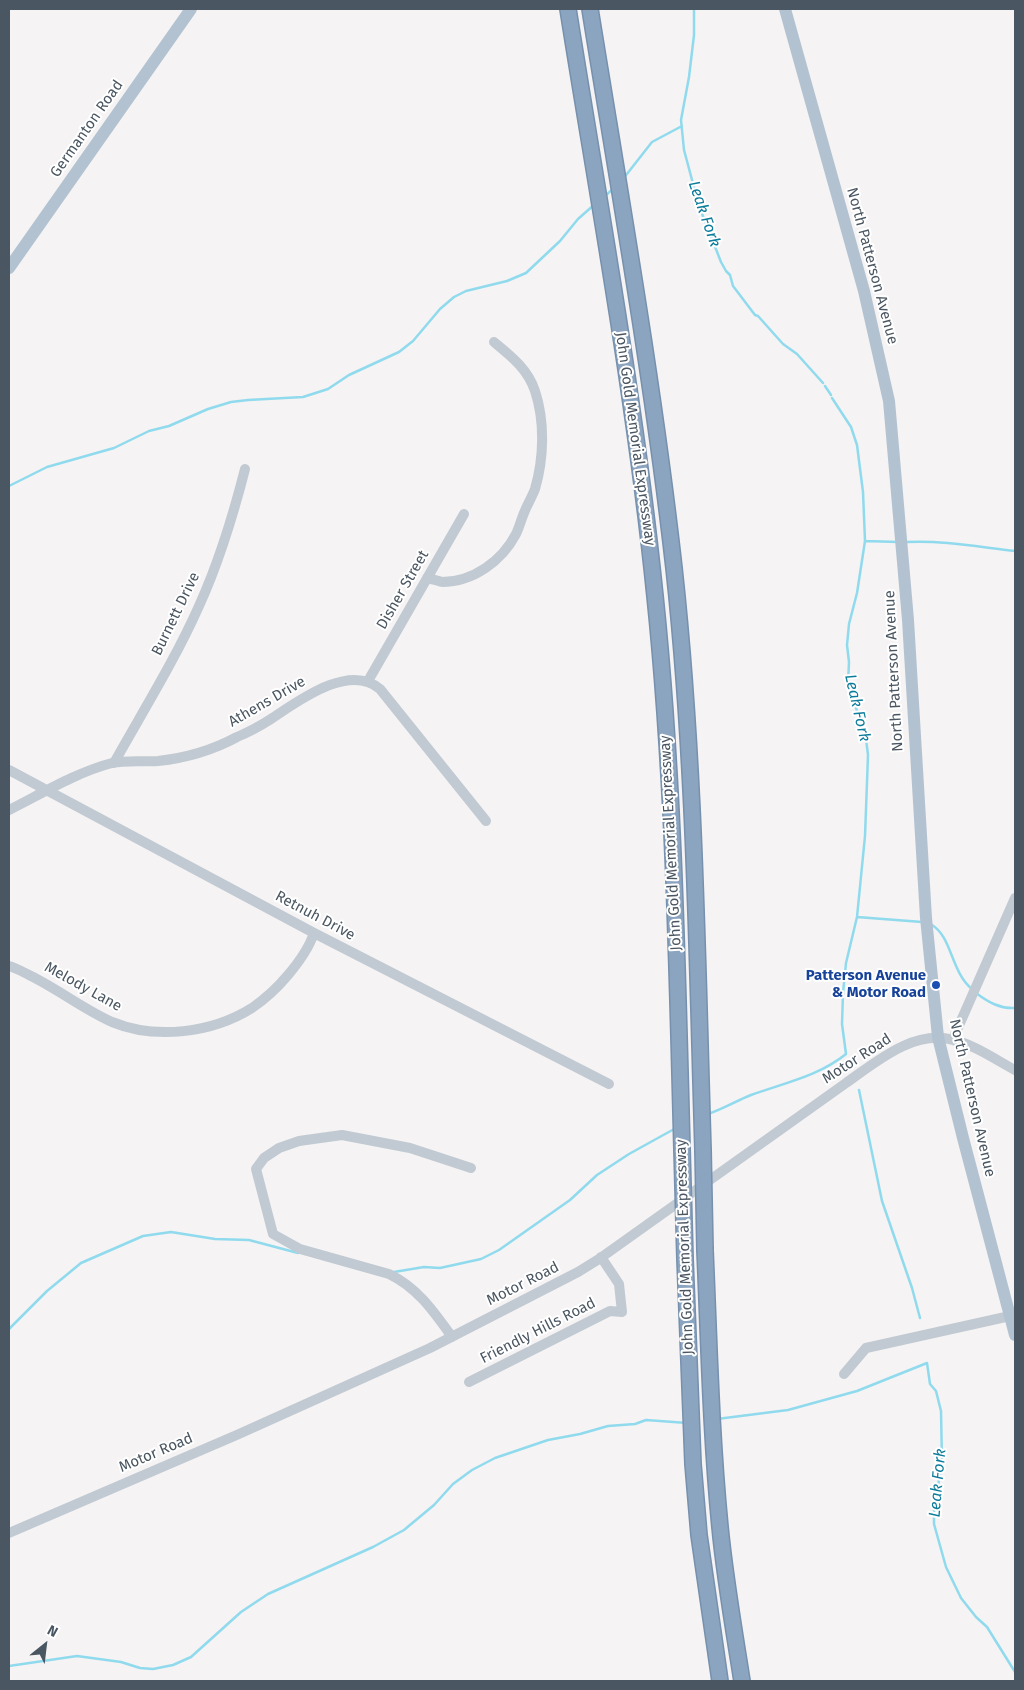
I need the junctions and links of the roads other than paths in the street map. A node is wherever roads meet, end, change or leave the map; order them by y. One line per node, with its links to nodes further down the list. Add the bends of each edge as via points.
1 (192, 9): 7 (main road, Germanton Road)
2 (560, 9): 6 (highway)
3 (568, 9): 6 (highway, John Gold Memorial Expressway)
4 (590, 9): 34 (highway, John Gold Memorial Expressway, bridge, via 654,415 674,567 684,676 692,805 714,1450 730,1607)
5 (785, 9): 21 (main road, North Patterson Avenue, via 864,290 889,401)
6 (575, 56): 33 (highway, John Gold Memorial Expressway, bridge, via 625,365 655,596 668,760 676,926 693,1464 699,1535)
7 (9, 268)
8 (494, 342): 11 (street, via 516,360 534,389 541,415 542,438 534,489 515,535 489,566 467,578 442,582)
9 (245, 469): 13 (street, Burnett Drive, via 237,502 199,606)
10 (464, 514): 11 (street, Disher Street)
11 (428, 578): 12 (street, Disher Street)
12 (368, 681): 13 (street, Athens Drive, via 342,682 302,697 269,720 213,749 157,761); 17 (street, via 380,689)
13 (114, 763): 15 (street, Athens Drive)
14 (9, 770): 15 (street, Retnuh Drive)
15 (47, 790): 16 (street, Athens Drive); 19 (street, Retnuh Drive)
16 (9, 810)
17 (486, 821)
18 (1015, 898): 22 (street)
19 (314, 933): 20 (street, Melody Lane, via 295,967 252,1008 220,1022 176,1031 145,1031 112,1021); 24 (street, Retnuh Drive)
20 (9, 966)
21 (938, 1037): 22 (street, Motor Road); 26 (street, Motor Road, via 909,1044 870,1066); 27 (main road, North Patterson Avenue)
22 (953, 1039): 23 (street, Motor Road)
23 (1015, 1070)
24 (610, 1084)
25 (471, 1168): 29 (street, via 410,1148 342,1135 299,1141 279,1148 264,1158 256,1169 273,1234 300,1249 390,1274 401,1280 422,1296)
26 (601, 1257): 29 (street, Motor Road); 31 (street, Friendly Hills Road, via 620,1284 622,1312 609,1312)
27 (1010, 1316): 28 (main road, North Patterson Avenue); 30 (street, via 866,1348)
28 (1015, 1335)
29 (452, 1337): 32 (street, Motor Road, via 239,1434)
30 (844, 1374)
31 (469, 1382)
32 (9, 1533)
33 (720, 1681)
34 (742, 1681)

